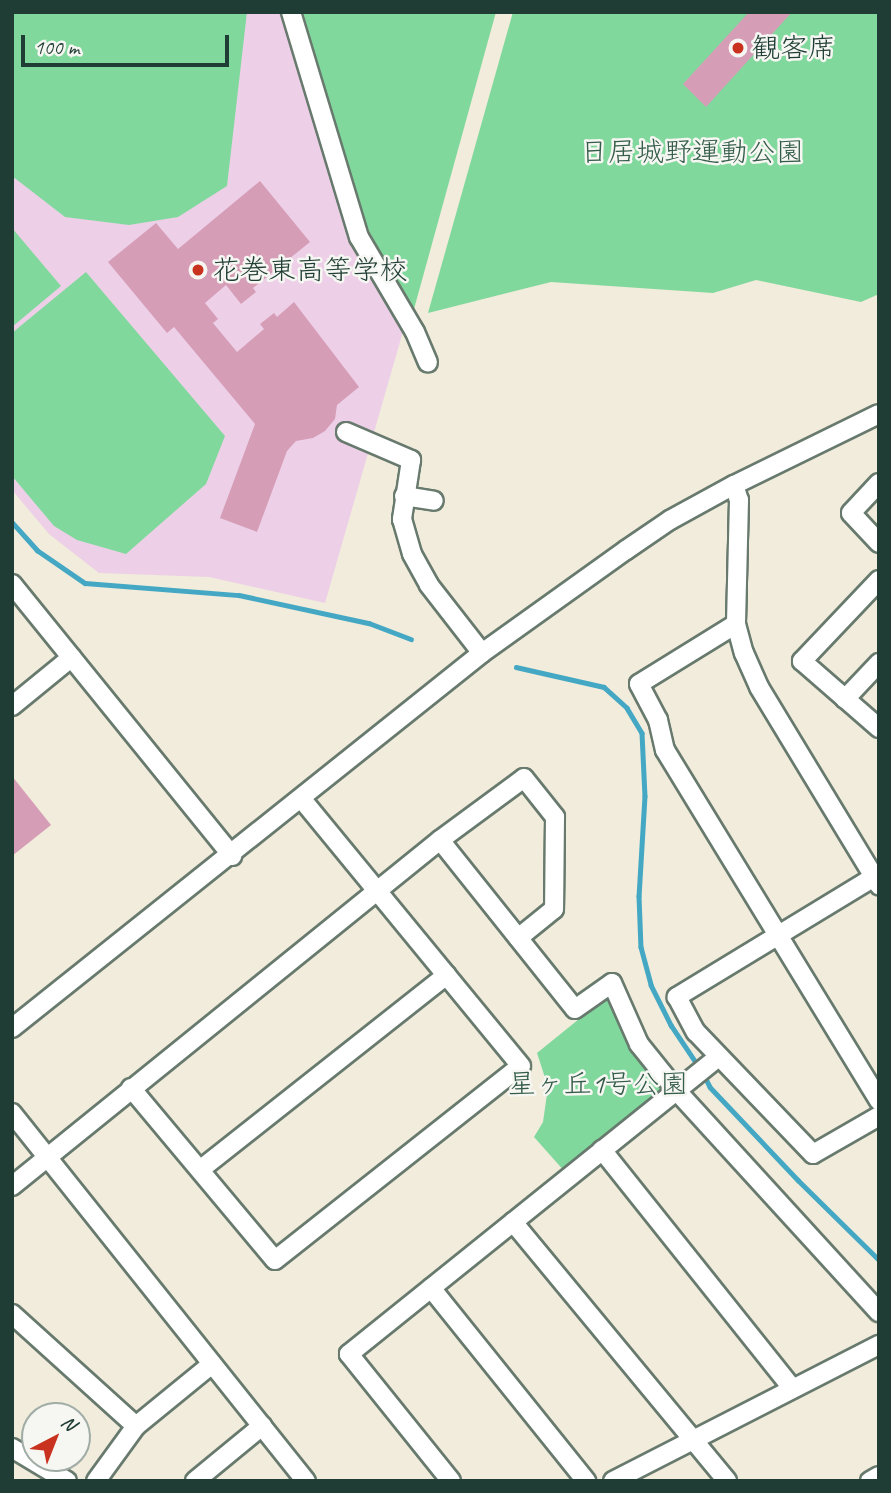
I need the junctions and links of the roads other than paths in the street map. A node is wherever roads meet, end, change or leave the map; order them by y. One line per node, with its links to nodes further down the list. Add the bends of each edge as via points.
1 (291, 12): 2 (street, via 359,237)
2 (428, 362)
3 (879, 414): 6 (street)
4 (346, 432): 7 (street, via 411,460)
5 (879, 483): 9 (street, via 851,513)
6 (734, 485): 12 (street, via 739,500); 13 (street, via 670,520)
7 (404, 496): 8 (street); 13 (street, via 402,519 412,554)
8 (434, 500)
9 (879, 542)
10 (879, 580): 16 (street, via 802,661)
11 (12, 584): 14 (street)
12 (736, 624): 22 (street, via 758,687); 24 (street, via 639,684 657,719 665,750)
13 (482, 653): 19 (street)
14 (72, 657): 17 (street); 21 (street)
15 (879, 663): 16 (street)
16 (845, 699): 18 (street)
17 (12, 706)
18 (879, 728)
19 (302, 799): 21 (street); 23 (street)
20 (440, 840): 23 (street); 25 (street); 25 (street, via 524,778 555,817 554,909)
21 (232, 856): 27 (street)
22 (877, 879): 24 (street)
23 (378, 890): 26 (street); 29 (street)
24 (776, 937): 28 (street, via 677,997 696,1032); 31 (street)
25 (519, 938): 30 (street, via 575,1009 612,983 639,1044)
26 (447, 975): 36 (street); 36 (street, via 521,1066 511,1075 275,1260)
27 (12, 1028)
28 (718, 1057): 30 (street); 33 (street, via 813,1154)
29 (131, 1088): 35 (street); 36 (street)
30 (676, 1090): 34 (street); 40 (street)
31 (879, 1101)
32 (12, 1113): 35 (street)
33 (879, 1116)
34 (602, 1150): 38 (street); 44 (street)
35 (47, 1157): 37 (street); 43 (street)
36 (201, 1169)
37 (12, 1186)
38 (513, 1222): 39 (street); 47 (street)
39 (431, 1287): 54 (street, via 349,1354); 55 (street)
40 (879, 1312)
41 (12, 1314): 45 (street)
42 (879, 1345): 44 (street)
43 (212, 1364): 45 (street); 46 (street)
44 (792, 1388): 47 (street)
45 (136, 1426): 51 (street)
46 (262, 1426): 52 (street); 53 (street)
47 (694, 1440): 56 (street); 57 (street)
48 (12, 1448): 50 (street)
49 (879, 1476): 58 (street)
50 (68, 1481)
51 (96, 1481)
52 (195, 1481)
53 (306, 1481)
54 (451, 1481)
55 (586, 1481)
56 (613, 1481)
57 (727, 1481)
58 (870, 1481)

